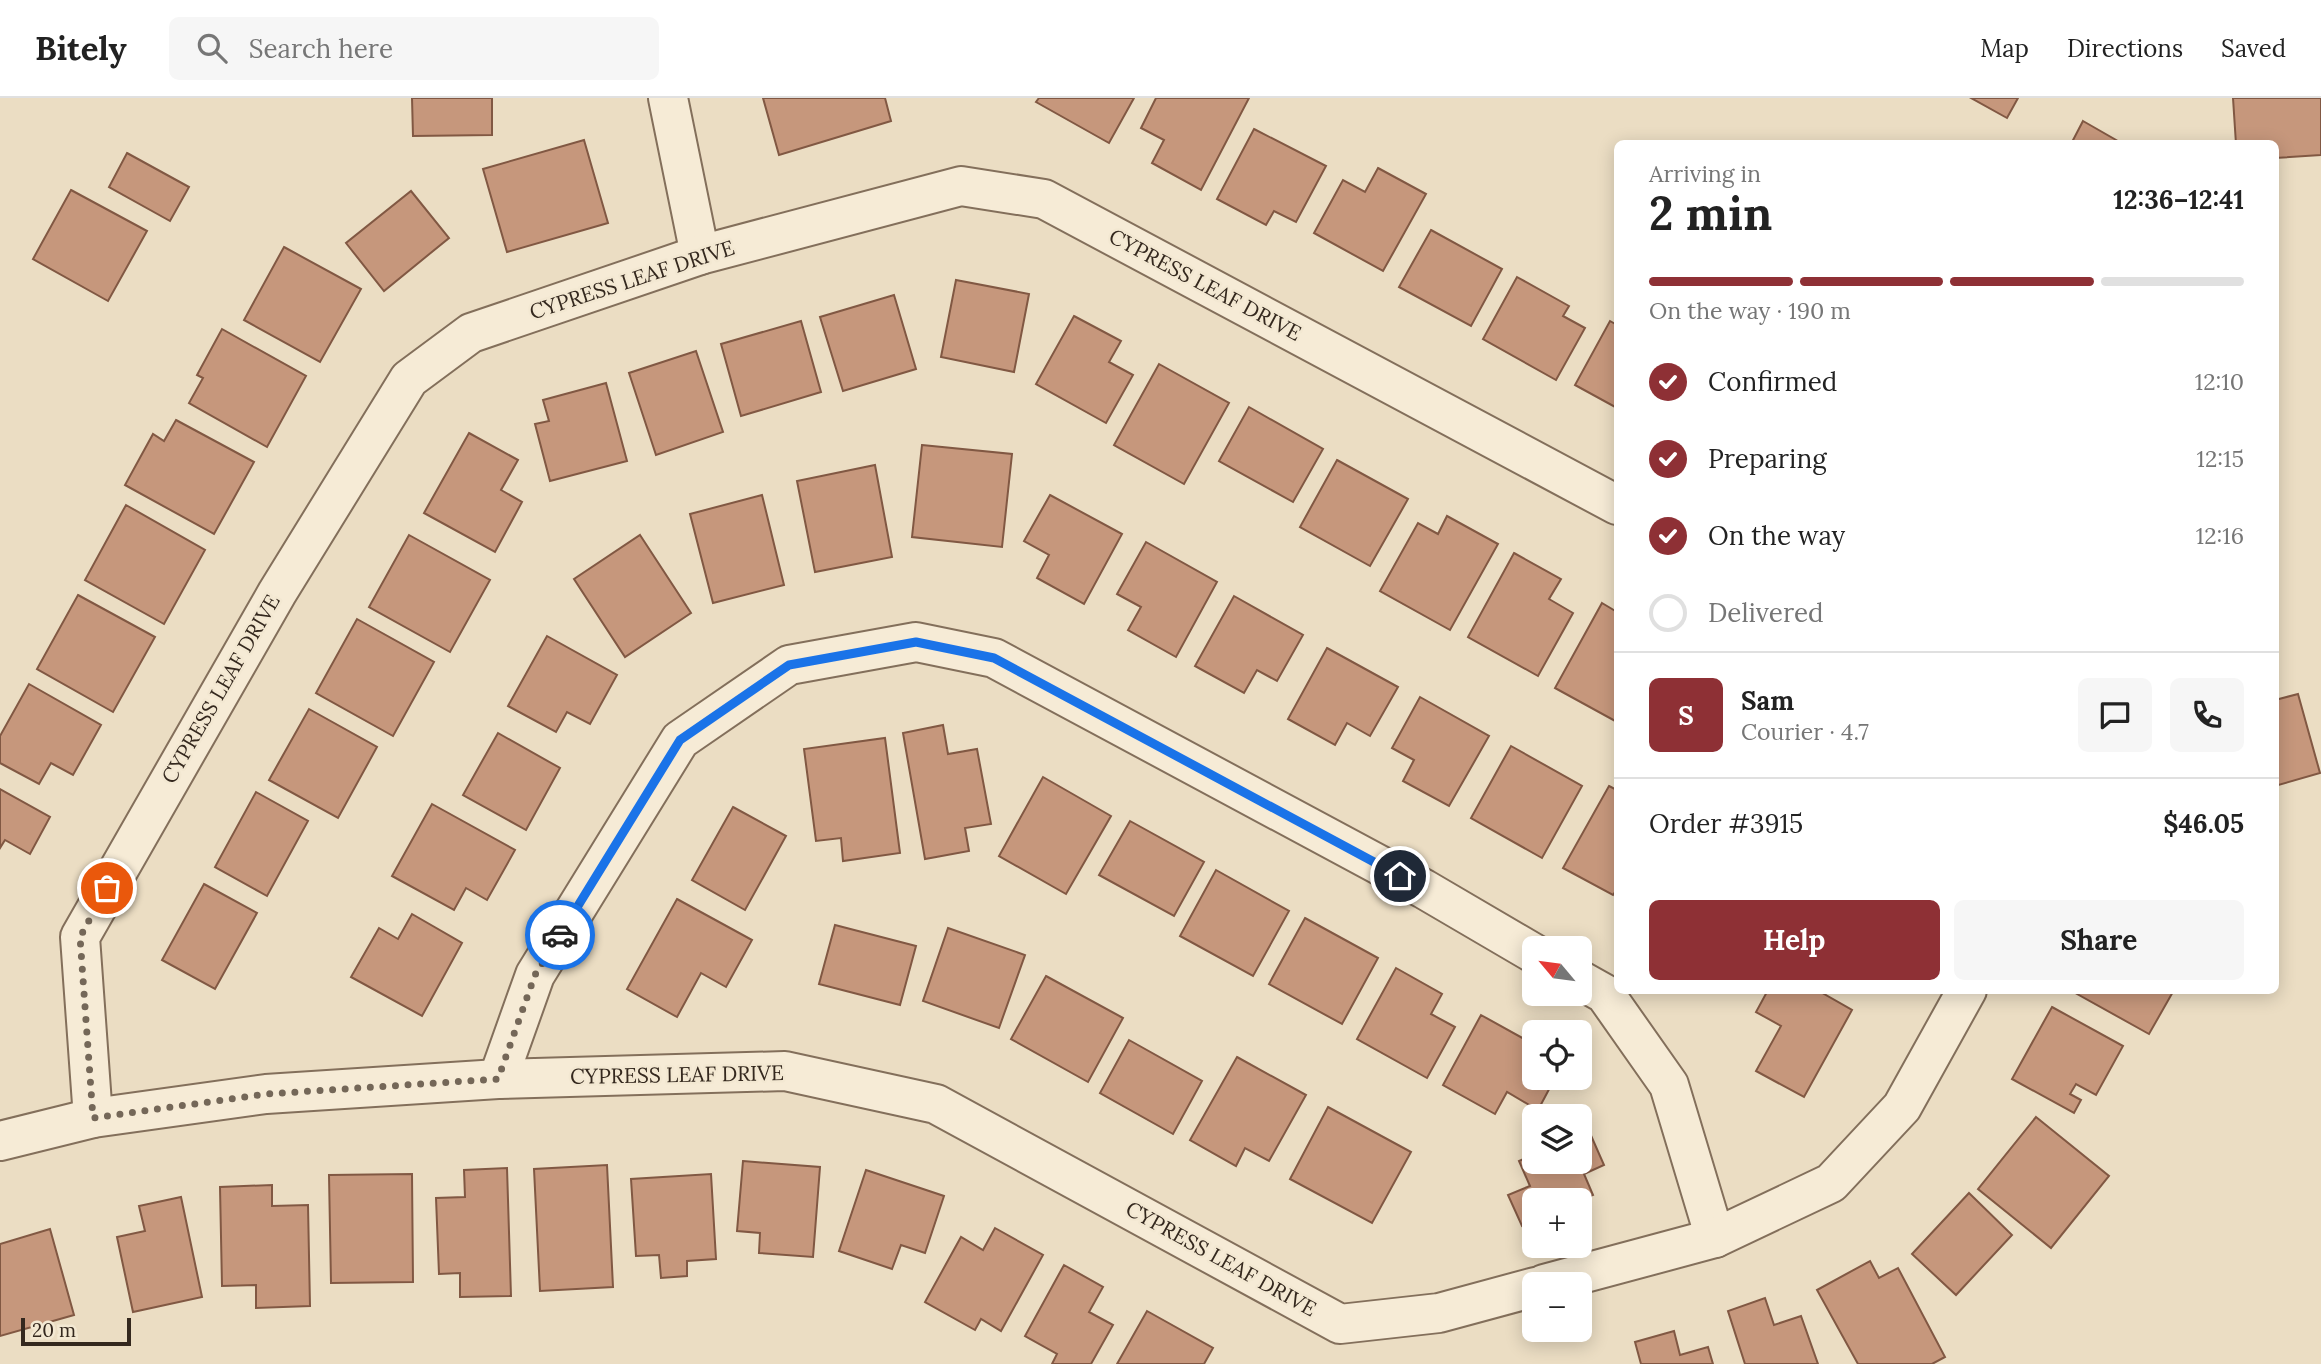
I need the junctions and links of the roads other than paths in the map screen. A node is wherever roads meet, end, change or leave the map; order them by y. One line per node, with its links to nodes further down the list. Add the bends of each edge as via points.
1 (668, 98): 2 (street)
2 (700, 255): 3 (street, CYPRESS LEAF DRIVE, via 961,186 1044,199); 8 (street, CYPRESS LEAF DRIVE, via 471,333 409,379 277,593 80,937)
3 (1614, 503)
4 (1522, 946): 7 (street, via 994,658 916,642 789,665 680,740 535,975)
5 (1592, 987): 10 (street, via 1605,994 1669,1085)
6 (1964, 994): 10 (street, via 1902,1108 1831,1184)
7 (498, 1079): 8 (street, CYPRESS LEAF DRIVE, via 266,1094); 12 (street, CYPRESS LEAF DRIVE, via 785,1071 936,1104 1340,1324 1439,1313)
8 (93, 1118): 9 (street, CYPRESS LEAF DRIVE)
9 (0, 1141)
10 (1715, 1238): 11 (street)
11 (1589, 1272)
12 (1522, 1291)

